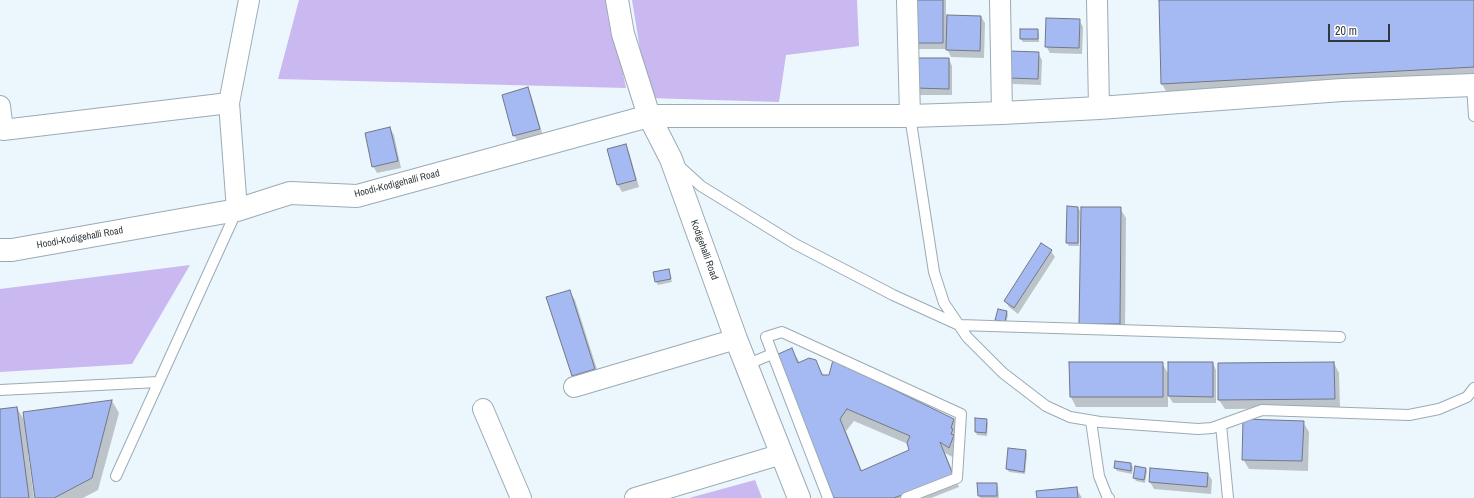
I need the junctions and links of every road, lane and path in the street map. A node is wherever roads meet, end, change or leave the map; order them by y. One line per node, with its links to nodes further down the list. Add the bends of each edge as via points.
1 (249, 0): 7 (street)
2 (617, 0): 11 (street, Kodigehalli Road, via 622,34)
3 (907, 0): 12 (street)
4 (1000, 0): 10 (street)
5 (1097, 0): 9 (street)
6 (1473, 85): 9 (street, Hoodi-Kodigehalli Road, via 1342,90); 13 (lane)
7 (229, 103): 8 (street, via 3,130); 15 (street)
8 (0, 106)
9 (1099, 108): 10 (street, Hoodi-Kodigehalli Road)
10 (1002, 113): 12 (street, Hoodi-Kodigehalli Road)
11 (649, 116): 12 (street, Hoodi-Kodigehalli Road); 14 (street, Kodigehalli Road); 15 (street, Hoodi-Kodigehalli Road, via 357,196 290,193)
12 (910, 116): 17 (lane, via 934,272 944,303)
13 (1474, 116)
14 (671, 159): 17 (lane, via 701,186 795,244 893,295); 19 (street, Kodigehalli Road)
15 (237, 210): 16 (street, Hoodi-Kodigehalli Road); 22 (lane)
16 (0, 250)
17 (959, 324): 18 (lane); 27 (lane, via 967,337 1003,373 1046,406 1070,417)
18 (1340, 337)
19 (736, 339): 21 (street, Kodigehalli Road); 23 (street)
20 (772, 354): 21 (lane); 34 (lane); 35 (lane, via 766,337 782,332 961,414 957,478)
21 (746, 365): 29 (street, Kodigehalli Road)
22 (158, 382): 25 (lane); 30 (lane)
23 (574, 387)
24 (1474, 388): 28 (lane, via 1467,397 1440,409 1409,415 1262,410)
25 (0, 390)
26 (483, 408): 31 (street)
27 (1091, 421): 28 (lane, via 1198,429); 36 (lane, via 1098,476)
28 (1221, 425): 37 (lane)
29 (782, 454): 32 (street); 33 (street, Kodigehalli Road)
30 (116, 476)
31 (521, 498)
32 (635, 498)
33 (800, 498)
34 (828, 498)
35 (906, 498)
36 (1109, 498)
37 (1228, 498)

